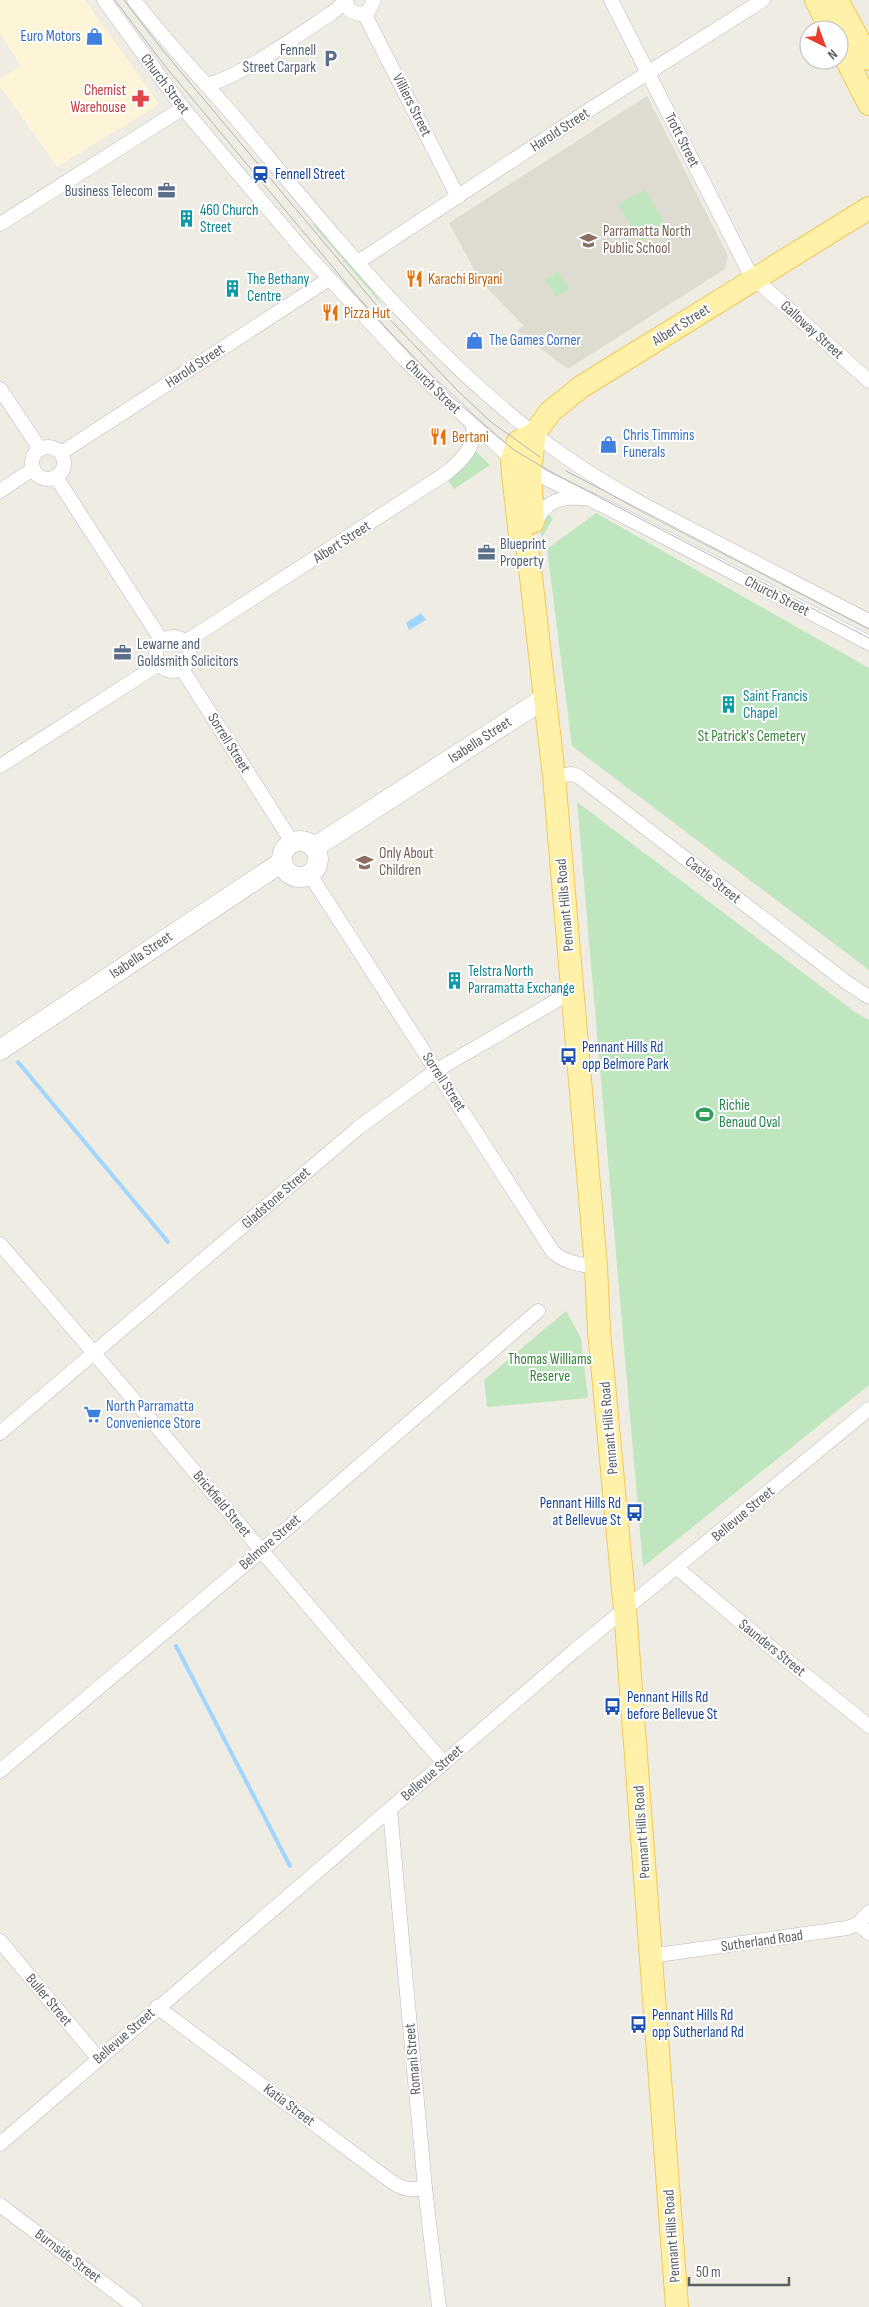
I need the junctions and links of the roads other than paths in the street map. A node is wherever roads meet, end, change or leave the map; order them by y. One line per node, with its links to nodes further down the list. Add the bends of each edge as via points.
1 (104, 0): 16 (street, Church Street)
2 (134, 0): 14 (street, Church Street)
3 (374, 0): 9 (street)
4 (611, 0): 13 (street, Trott Street)
5 (763, 0): 13 (street, Harold Street)
6 (816, 0): 10 (main road)
7 (837, 0): 11 (main road)
8 (345, 1): 9 (street, via 354,14); 14 (street, via 332,14 252,64 224,80)
9 (364, 14): 17 (street, Villiers Street)
10 (826, 20)
11 (869, 59)
12 (849, 65): 15 (main road)
13 (648, 74): 17 (street, Harold Street); 22 (street, Trott Street)
14 (206, 84): 20 (street, Church Street)
15 (869, 104)
16 (183, 108): 19 (street); 21 (street, Church Street)
17 (458, 196): 20 (street, Harold Street)
18 (869, 208): 22 (main road, Albert Street)
19 (0, 224)
20 (358, 262): 26 (street, Church Street, via 416,328 504,410)
21 (329, 279): 25 (street, Church Street); 28 (street, Harold Street)
22 (755, 279): 23 (street, Galloway Street); 26 (main road, Albert Street, via 581,387 550,412)
23 (869, 381)
24 (0, 389): 27 (street)
25 (472, 423): 29 (street, Church Street); 37 (street, Albert Street, via 474,433 469,449 435,482)
26 (535, 433): 29 (main road, Pennant Hills Road); 35 (street, Church Street, via 614,490)
27 (40, 449): 28 (street, via 52,447); 30 (street, via 32,460)
28 (61, 453): 31 (street, via 64,465)
29 (521, 464): 33 (street, Church Street); 34 (main road, Pennant Hills Road, via 520,535)
30 (33, 469): 31 (street, via 43,479); 32 (street)
31 (56, 477): 36 (street)
32 (0, 491)
33 (588, 498): 34 (street, via 570,497 549,504 536,519); 38 (street, Church Street)
34 (531, 542): 41 (main road, Pennant Hills Road)
35 (869, 621)
36 (162, 641): 37 (street, via 175,636); 39 (street, via 156,654)
37 (186, 642): 40 (street, via 190,658)
38 (869, 643)
39 (159, 664): 40 (street, via 169,671); 42 (street)
40 (182, 669): 44 (street, Sorrell Street)
41 (545, 698): 43 (main road, Pennant Hills Road); 45 (street, Isabella Street)
42 (0, 766)
43 (554, 776): 48 (main road, Pennant Hills Road); 49 (street, Castle Street, via 578,776)
44 (292, 842): 45 (street, via 299,840); 46 (street, via 283,852)
45 (315, 847): 47 (street, via 317,866)
46 (282, 862): 47 (street, via 290,875); 50 (street, Isabella Street)
47 (307, 876): 51 (street, Sorrell Street, via 314,881)
48 (573, 991): 51 (street, Gladstone Street); 53 (main road, Pennant Hills Road)
49 (869, 997)
50 (0, 1050)
51 (437, 1070): 53 (street, Sorrell Street, via 553,1252 562,1260); 55 (street, Gladstone Street, via 346,1138)
52 (0, 1244): 55 (street, Brickfield Street)
53 (596, 1267): 60 (main road, Pennant Hills Road)
54 (538, 1311): 58 (street, Belmore Street)
55 (94, 1352): 57 (street, Gladstone Street); 58 (street, Brickfield Street)
56 (869, 1409): 59 (street, Bellevue Street)
57 (0, 1434)
58 (261, 1551): 62 (street, Brickfield Street); 63 (street, Belmore Street)
59 (677, 1568): 60 (street, Bellevue Street); 61 (street, Saunders Street)
60 (626, 1609): 62 (street, Bellevue Street); 68 (main road, Pennant Hills Road)
61 (869, 1726)
62 (444, 1763): 64 (street, Bellevue Street)
63 (0, 1771)
64 (390, 1810): 69 (street, Bellevue Street); 72 (street, Romani Street)
65 (869, 1912): 66 (street)
66 (864, 1928): 68 (street, Sutherland Road)
67 (0, 1942): 70 (street, Buller Street)
68 (651, 1956): 76 (main road, Pennant Hills Road)
69 (157, 2007): 70 (street, Bellevue Street); 72 (street, Katia Street, via 392,2182 411,2190)
70 (98, 2058): 71 (street, Bellevue Street)
71 (0, 2144)
72 (425, 2188): 75 (street, Romani Street)
73 (0, 2205): 74 (street, Burnside Street)
74 (135, 2307)
75 (439, 2307)
76 (677, 2307)

